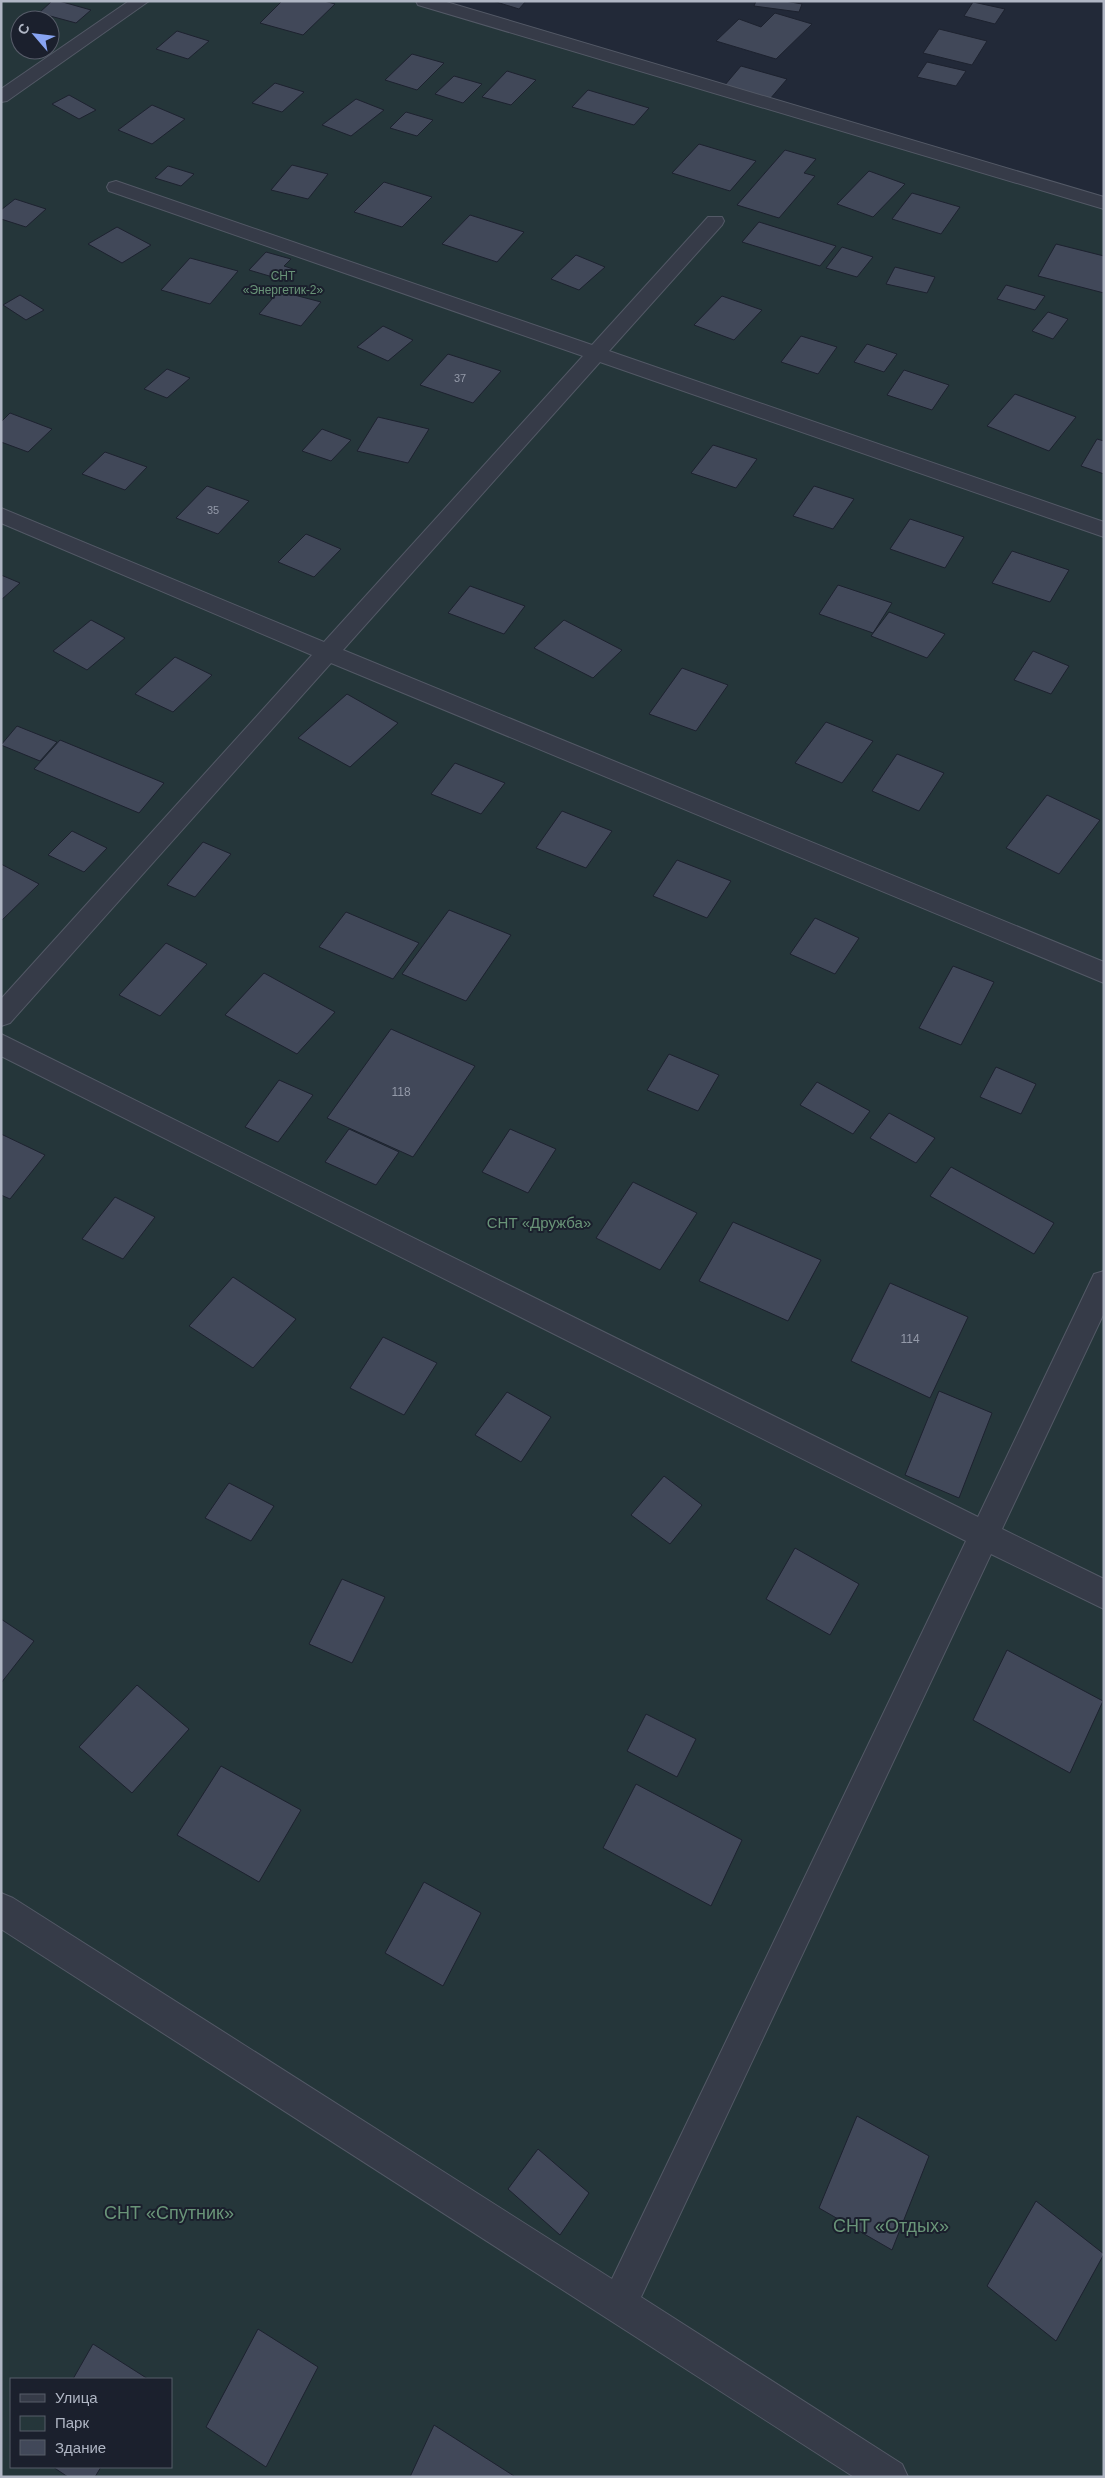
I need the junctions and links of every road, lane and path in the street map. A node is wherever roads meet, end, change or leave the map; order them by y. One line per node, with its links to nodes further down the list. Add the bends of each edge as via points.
1 (141, 1): 3 (street)
2 (424, 1): 5 (street)
3 (1, 97)
4 (116, 187): 7 (street)
5 (1104, 203)
6 (716, 221): 7 (street)
7 (596, 354): 9 (street); 10 (street)
8 (1, 515): 10 (street)
9 (1104, 530)
10 (328, 653): 11 (street); 12 (street)
11 (1104, 973)
12 (1, 1016)
13 (1, 1044): 15 (street)
14 (1104, 1283): 15 (street)
15 (984, 1535): 16 (street); 18 (street)
16 (1104, 1595)
17 (1, 1910): 18 (street)
18 (619, 2304): 19 (street)
19 (889, 2477)

